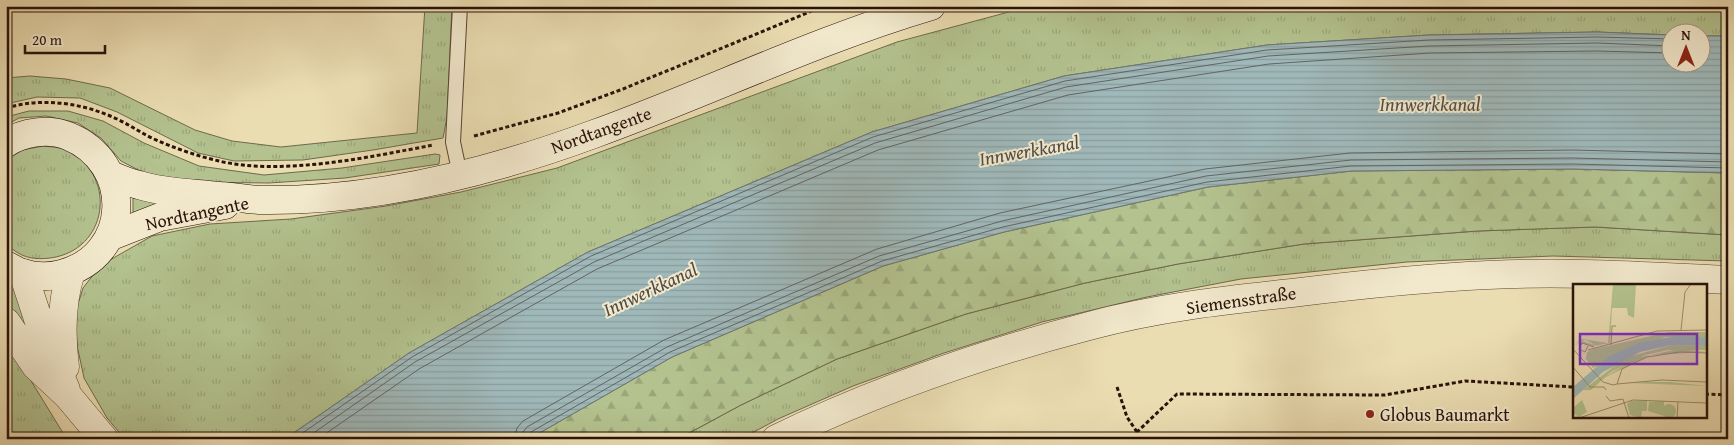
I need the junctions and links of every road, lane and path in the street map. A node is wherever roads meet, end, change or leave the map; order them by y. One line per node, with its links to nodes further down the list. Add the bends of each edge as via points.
1 (460, 6): 5 (lane)
2 (824, 6): 5 (path, via 558,113)
3 (932, 6): 8 (street, Nordtangente, via 820,44 594,134 515,161)
4 (6, 108): 5 (path, via 43,102 88,108 186,152 248,166 323,162)
5 (452, 142): 8 (lane)
6 (6, 143): 7 (street, via 29,133 46,131 62,134 91,149)
7 (111, 175): 9 (street, Nordtangente, via 141,186); 10 (street, via 117,206)
8 (460, 175): 9 (street, Nordtangente, via 352,194)
9 (257, 200): 10 (street, Nordtangente, via 160,217)
10 (109, 237): 12 (street, via 99,252)
11 (15, 269): 12 (street, via 39,276); 19 (street)
12 (71, 272): 19 (street, via 63,310)
13 (1728, 280): 22 (street, Siemensstraße, via 1589,274 1488,275 1343,287 1164,310 1091,325 998,352 900,386)
14 (6, 322): 19 (street, via 36,366)
15 (1117, 387): 20 (path, via 1127,417)
16 (1573, 387): 20 (path, via 1465,381 1385,395 1177,394)
17 (1706, 394): 18 (path)
18 (1728, 394)
19 (68, 396): 21 (street)
20 (1137, 432): 23 (path)
21 (104, 439)
22 (776, 439)
23 (1137, 439)

